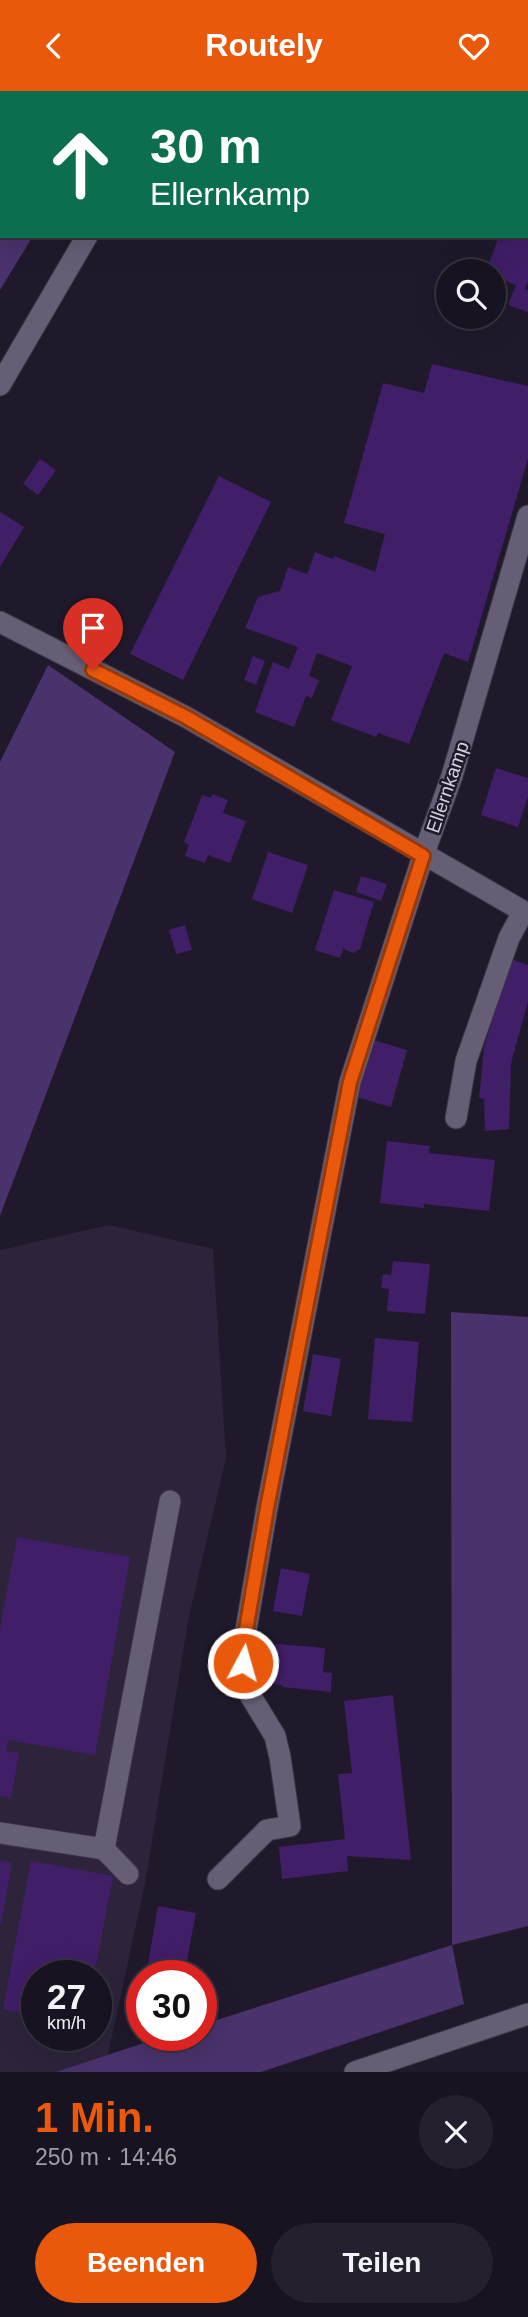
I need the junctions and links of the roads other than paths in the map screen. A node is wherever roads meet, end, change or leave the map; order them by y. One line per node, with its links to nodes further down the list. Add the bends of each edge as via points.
1 (86, 238): 2 (street)
2 (0, 385)
3 (528, 516): 5 (street, Ellernkamp, via 452,776)
4 (0, 622): 5 (street, via 186,717)
5 (423, 856): 6 (street); 12 (street, Ellernkamp, via 350,1082 246,1630 243,1663 250,1695 275,1737 289,1826 267,1830)
6 (526, 913): 7 (street, via 509,938 466,1061)
7 (456, 1118)
8 (170, 1501): 10 (street)
9 (0, 1833): 10 (street)
10 (104, 1849): 11 (street)
11 (128, 1874)
12 (218, 1879)
13 (528, 2014): 14 (street)
14 (355, 2072)

